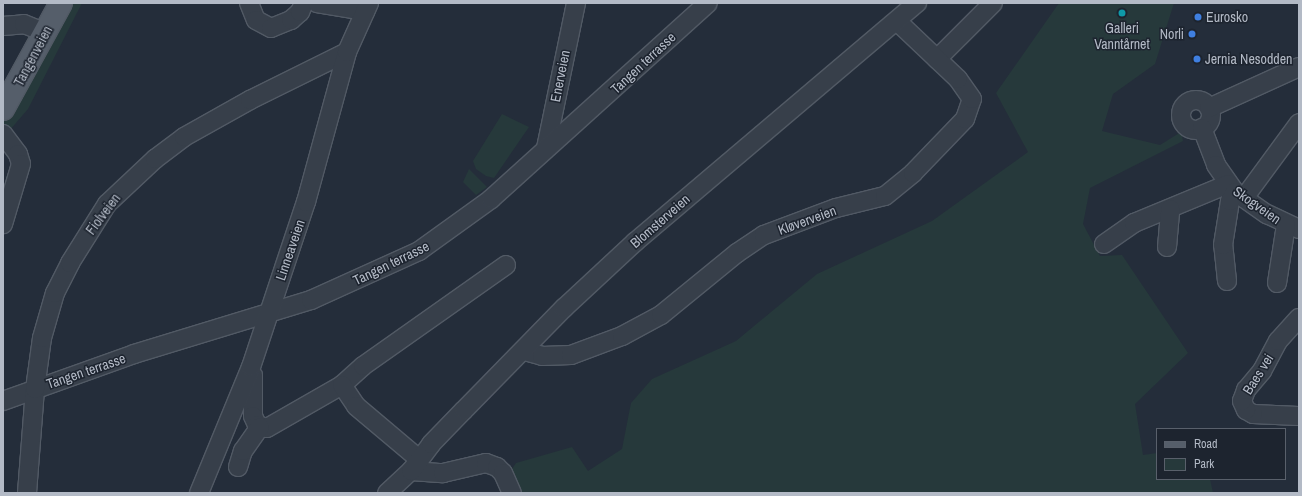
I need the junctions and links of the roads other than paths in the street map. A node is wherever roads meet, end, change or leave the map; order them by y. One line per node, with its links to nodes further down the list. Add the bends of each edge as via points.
1 (61, 3): 12 (main road, Tangenveien)
2 (249, 3): 3 (street, via 256,20 271,28 291,20 300,12)
3 (304, 3)
4 (317, 3): 9 (street)
5 (576, 3): 21 (street, Enerveien)
6 (708, 3): 21 (street, Tangen terrasse, via 633,73)
7 (917, 3): 10 (street, Blomsterveien)
8 (993, 3): 14 (street)
9 (367, 7): 13 (street, Linneaveien)
10 (898, 22): 14 (street, Kløverveien); 33 (street, Blomsterveien, via 635,242 564,308)
11 (3, 26): 12 (street, via 24,24)
12 (46, 33): 17 (main road, Tangenveien)
13 (347, 52): 31 (street, Linneaveien, via 306,202); 36 (street, Fiolveien, via 250,100 184,137 155,159 107,204 70,263 55,293 42,338)
14 (937, 59): 33 (street, Kløverveien, via 968,91 972,99 969,112 933,154 885,196 836,208 764,235 737,253 661,315 622,336 571,355 542,356)
15 (1299, 67): 16 (street)
16 (1209, 108): 19 (street, via 1209,122); 19 (street, via 1202,102 1193,100 1182,112 1183,121 1189,128)
17 (3, 109)
18 (1299, 123): 22 (street)
19 (1202, 128): 22 (street, Skogveien, via 1216,165)
20 (3, 134): 24 (street, via 18,154 21,164)
21 (546, 148): 31 (street, Tangen terrasse, via 491,199 432,244 311,300)
22 (1236, 191): 23 (street); 25 (street, Skogveien); 29 (street, via 1230,201 1223,245)
23 (1170, 209): 26 (street, via 1134,223); 27 (street)
24 (3, 224)
25 (1292, 227): 30 (street)
26 (1104, 244)
27 (1167, 247)
28 (506, 264): 35 (street, via 363,366)
29 (1227, 281)
30 (1277, 283)
31 (268, 313): 34 (street, Linneaveien); 36 (street, Tangen terrasse)
32 (1299, 318): 38 (street, Baes vei, via 1282,335 1262,371 1246,390 1242,401 1246,410 1253,414)
33 (525, 351): 40 (street, Blomsterveien)
34 (252, 367): 39 (street, via 253,416); 43 (street, Linneaveien)
35 (342, 385): 39 (street, via 301,407 279,423 267,428); 40 (street, via 356,406)
36 (35, 389): 37 (street, Tangen terrasse); 42 (street, Fiolveien)
37 (3, 401)
38 (1298, 416)
39 (260, 427): 41 (street, via 243,451)
40 (415, 465): 44 (street, Blomsterveien); 45 (street, via 443,473 486,463 497,467 503,473)
41 (238, 467)
42 (27, 493)
43 (199, 493)
44 (387, 493)
45 (512, 493)

